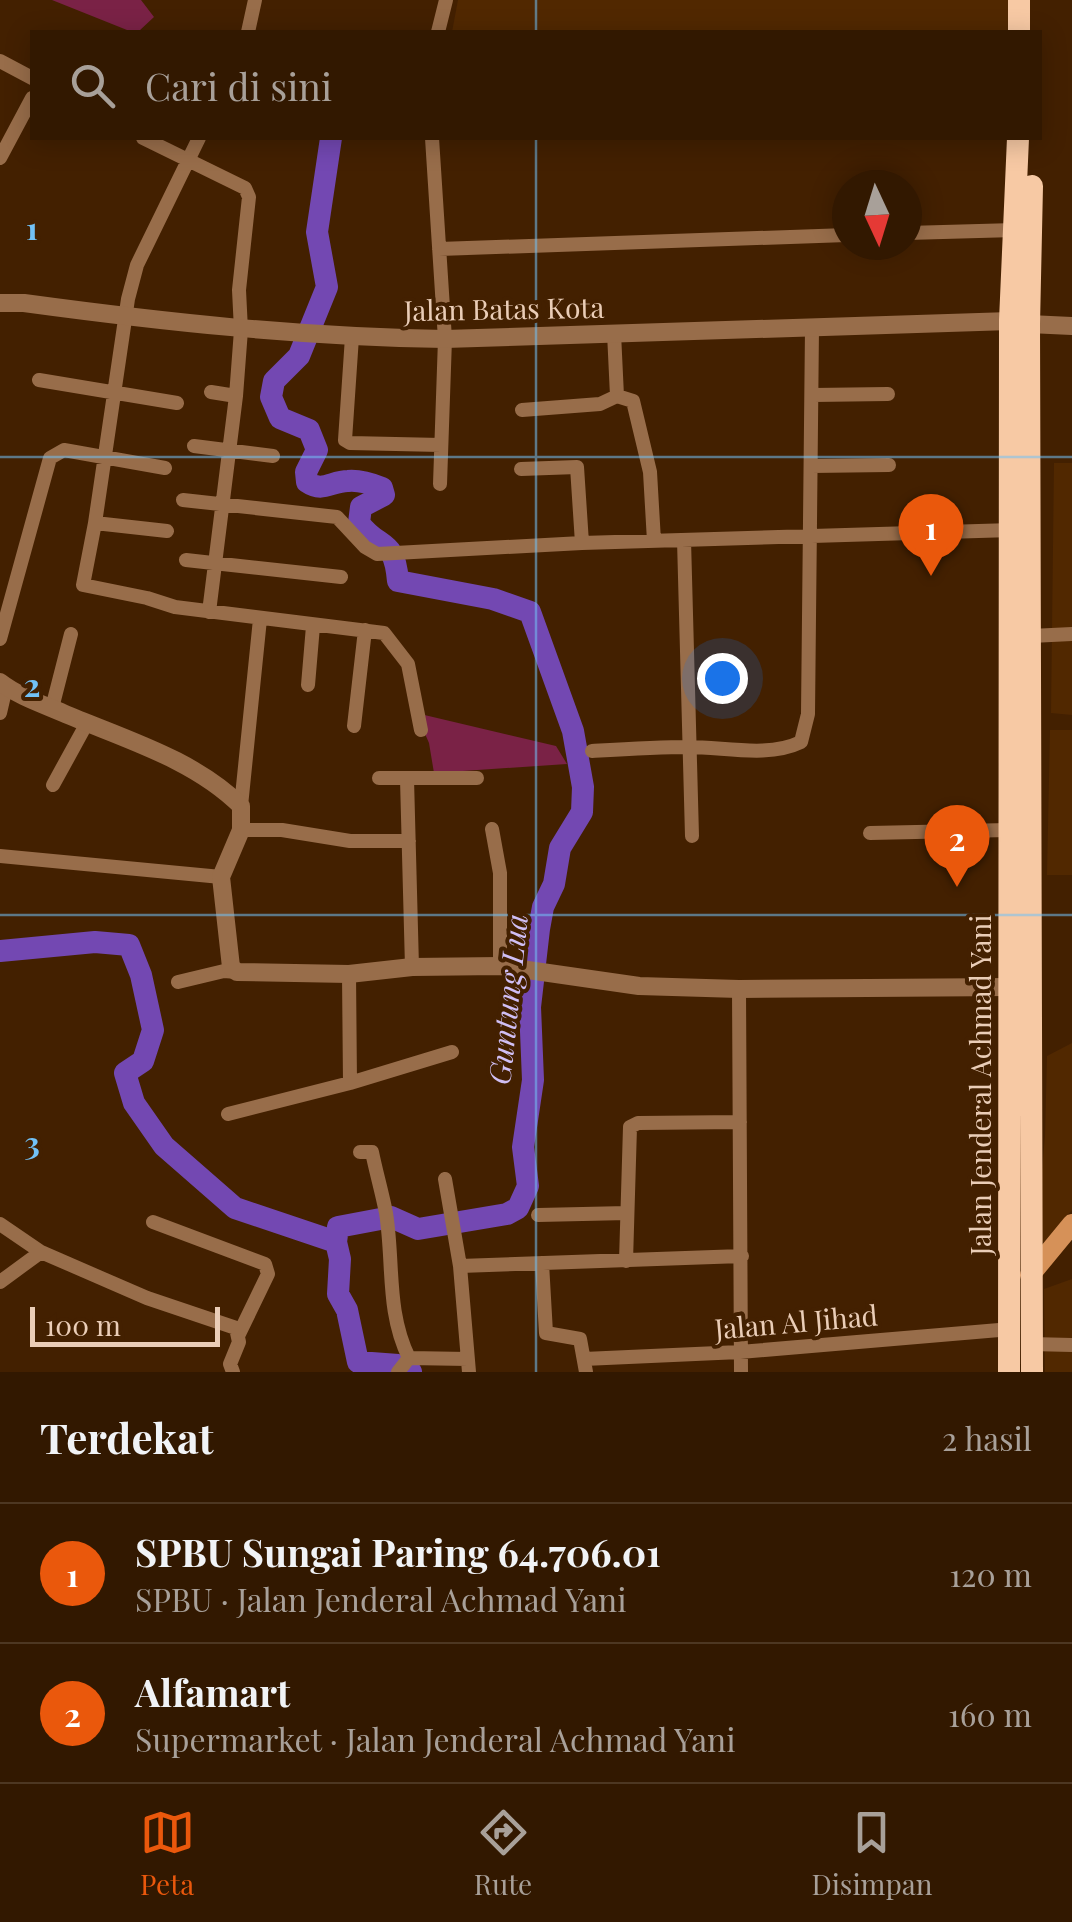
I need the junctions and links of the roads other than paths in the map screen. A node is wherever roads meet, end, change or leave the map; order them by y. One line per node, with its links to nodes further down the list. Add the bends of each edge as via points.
1 (255, 0): 5 (street)
2 (446, 0): 6 (street)
3 (1019, 0): 7 (highway)
4 (1034, 0): 8 (highway)
5 (248, 30)
6 (438, 30)
7 (1020, 30)
8 (1034, 30)
9 (0, 61): 10 (street)
10 (30, 77)
11 (30, 102): 17 (street)
12 (147, 140): 18 (street)
13 (198, 140): 18 (street)
14 (432, 140): 22 (street)
15 (1018, 140): 19 (highway, Jalan Jenderal Achmad Yani)
16 (1034, 140): 25 (highway, Jalan Jenderal Achmad Yani)
17 (0, 158)
18 (188, 162): 24 (street, via 137,264); 28 (street, via 248,193 238,290)
19 (1015, 230): 20 (street); 25 (highway, Jalan Jenderal Achmad Yani)
20 (922, 233)
21 (832, 235): 22 (street)
22 (439, 248): 31 (street)
23 (0, 303): 24 (street, Jalan Batas Kota)
24 (124, 317): 28 (street, Jalan Batas Kota); 33 (street)
25 (1020, 323): 26 (street, Jalan Batas Kota); 27 (street, Jalan Batas Kota); 50 (highway, Jalan Jenderal Achmad Yani)
26 (1072, 326)
27 (812, 328): 29 (street, Jalan Batas Kota); 36 (street)
28 (241, 330): 30 (street, Jalan Batas Kota); 37 (street)
29 (614, 333): 31 (street, Jalan Batas Kota); 38 (street)
30 (352, 337): 31 (street, Jalan Batas Kota); 42 (street, via 345,440)
31 (445, 339): 42 (street)
32 (39, 380): 33 (street)
33 (116, 392): 39 (street); 45 (street)
34 (211, 392): 37 (street)
35 (888, 394): 36 (street)
36 (813, 395): 47 (street)
37 (236, 396): 43 (street)
38 (617, 396): 40 (street, via 600,404); 59 (street, via 635,405 650,472)
39 (177, 403)
40 (522, 410)
41 (194, 446): 43 (street)
42 (441, 446): 51 (street)
43 (230, 450): 44 (street); 53 (street)
44 (274, 456)
45 (106, 459): 48 (street); 54 (street); 71 (street, via 64,450 48,462)
46 (889, 465): 47 (street)
47 (811, 466): 57 (street)
48 (165, 468)
49 (520, 469): 60 (street, via 577,468)
50 (1021, 477): 55 (highway, Jalan Jenderal Achmad Yani); 70 (highway, Jalan Jenderal Achmad Yani)
51 (440, 484)
52 (182, 500): 53 (street)
53 (224, 506): 60 (street, via 337,517 370,552); 62 (street)
54 (95, 523): 56 (street); 64 (street, via 83,585)
55 (1012, 530): 57 (street); 88 (highway, Jalan Jenderal Achmad Yani)
56 (167, 531)
57 (809, 535): 58 (street); 79 (street, via 808,714 801,742 766,750)
58 (684, 540): 59 (street); 79 (street)
59 (654, 541): 60 (street)
60 (582, 543)
61 (186, 560): 62 (street)
62 (216, 563): 63 (street); 64 (street)
63 (341, 577)
64 (209, 612): 65 (street)
65 (260, 619): 66 (street); 85 (street)
66 (313, 626): 67 (street); 73 (street)
67 (366, 630): 77 (street); 78 (street, via 388,635 404,658)
68 (71, 634): 74 (street)
69 (1072, 634): 70 (street)
70 (1031, 636): 103 (highway, Jalan Jenderal Achmad Yani)
71 (0, 640)
72 (3, 684): 74 (street); 75 (street)
73 (308, 685)
74 (52, 708): 76 (street)
75 (0, 714)
76 (87, 723): 84 (street); 85 (street, via 198,772)
77 (354, 726)
78 (421, 730)
79 (690, 747): 80 (street); 90 (street)
80 (592, 751)
81 (379, 778): 83 (street)
82 (477, 778): 83 (street)
83 (407, 779): 91 (street)
84 (53, 784)
85 (241, 806): 87 (street)
86 (492, 829): 94 (street, via 500,873)
87 (240, 830): 91 (street); 93 (street)
88 (1008, 830): 89 (street); 99 (highway, Jalan Jenderal Achmad Yani)
89 (870, 833)
90 (692, 836)
91 (409, 841): 95 (street)
92 (0, 856): 93 (street)
93 (222, 877): 96 (street)
94 (500, 966): 95 (street); 100 (street, via 612,984)
95 (412, 967): 97 (street)
96 (237, 972): 97 (street); 98 (street)
97 (349, 974): 102 (street)
98 (178, 982)
99 (1010, 988): 100 (street); 103 (highway, Jalan Jenderal Achmad Yani)
100 (739, 989): 105 (street)
101 (452, 1052): 102 (street)
102 (350, 1083): 104 (street)
103 (1019, 1084): 106 (highway, Jalan Jenderal Achmad Yani)
104 (228, 1114)
105 (740, 1122): 109 (street, via 634,1124 627,1131); 115 (street)
106 (1019, 1123): 119 (highway, Jalan Jenderal Achmad Yani); 121 (highway, Jalan Jenderal Achmad Yani)
107 (360, 1152): 126 (street, via 372,1152 398,1337)
108 (445, 1179): 118 (street)
109 (626, 1213): 110 (street); 116 (street)
110 (538, 1215)
111 (153, 1222): 122 (street, via 265,1264 268,1274)
112 (0, 1224): 114 (street)
113 (1072, 1224): 119 (main road)
114 (41, 1252): 120 (street); 122 (street, via 228,1324)
115 (742, 1256): 116 (street); 125 (street)
116 (626, 1260): 117 (street)
117 (542, 1264): 118 (street); 128 (street, via 546,1333 578,1338)
118 (460, 1266): 127 (street)
119 (1030, 1275): 123 (highway, Jalan Jenderal Achmad Yani)
120 (0, 1282)
121 (1010, 1328): 125 (street, Jalan Al Jihad); 132 (highway, Jalan Jenderal Achmad Yani)
122 (239, 1334): 129 (street)
123 (1031, 1344): 124 (street); 133 (highway, Jalan Jenderal Achmad Yani)
124 (1072, 1345)
125 (740, 1352): 128 (street, Jalan Al Jihad); 131 (street)
126 (409, 1358): 127 (street); 130 (street)
127 (469, 1366)
128 (585, 1366)
129 (233, 1372)
130 (398, 1372)
131 (741, 1372)
132 (1009, 1372)
133 (1032, 1372)

